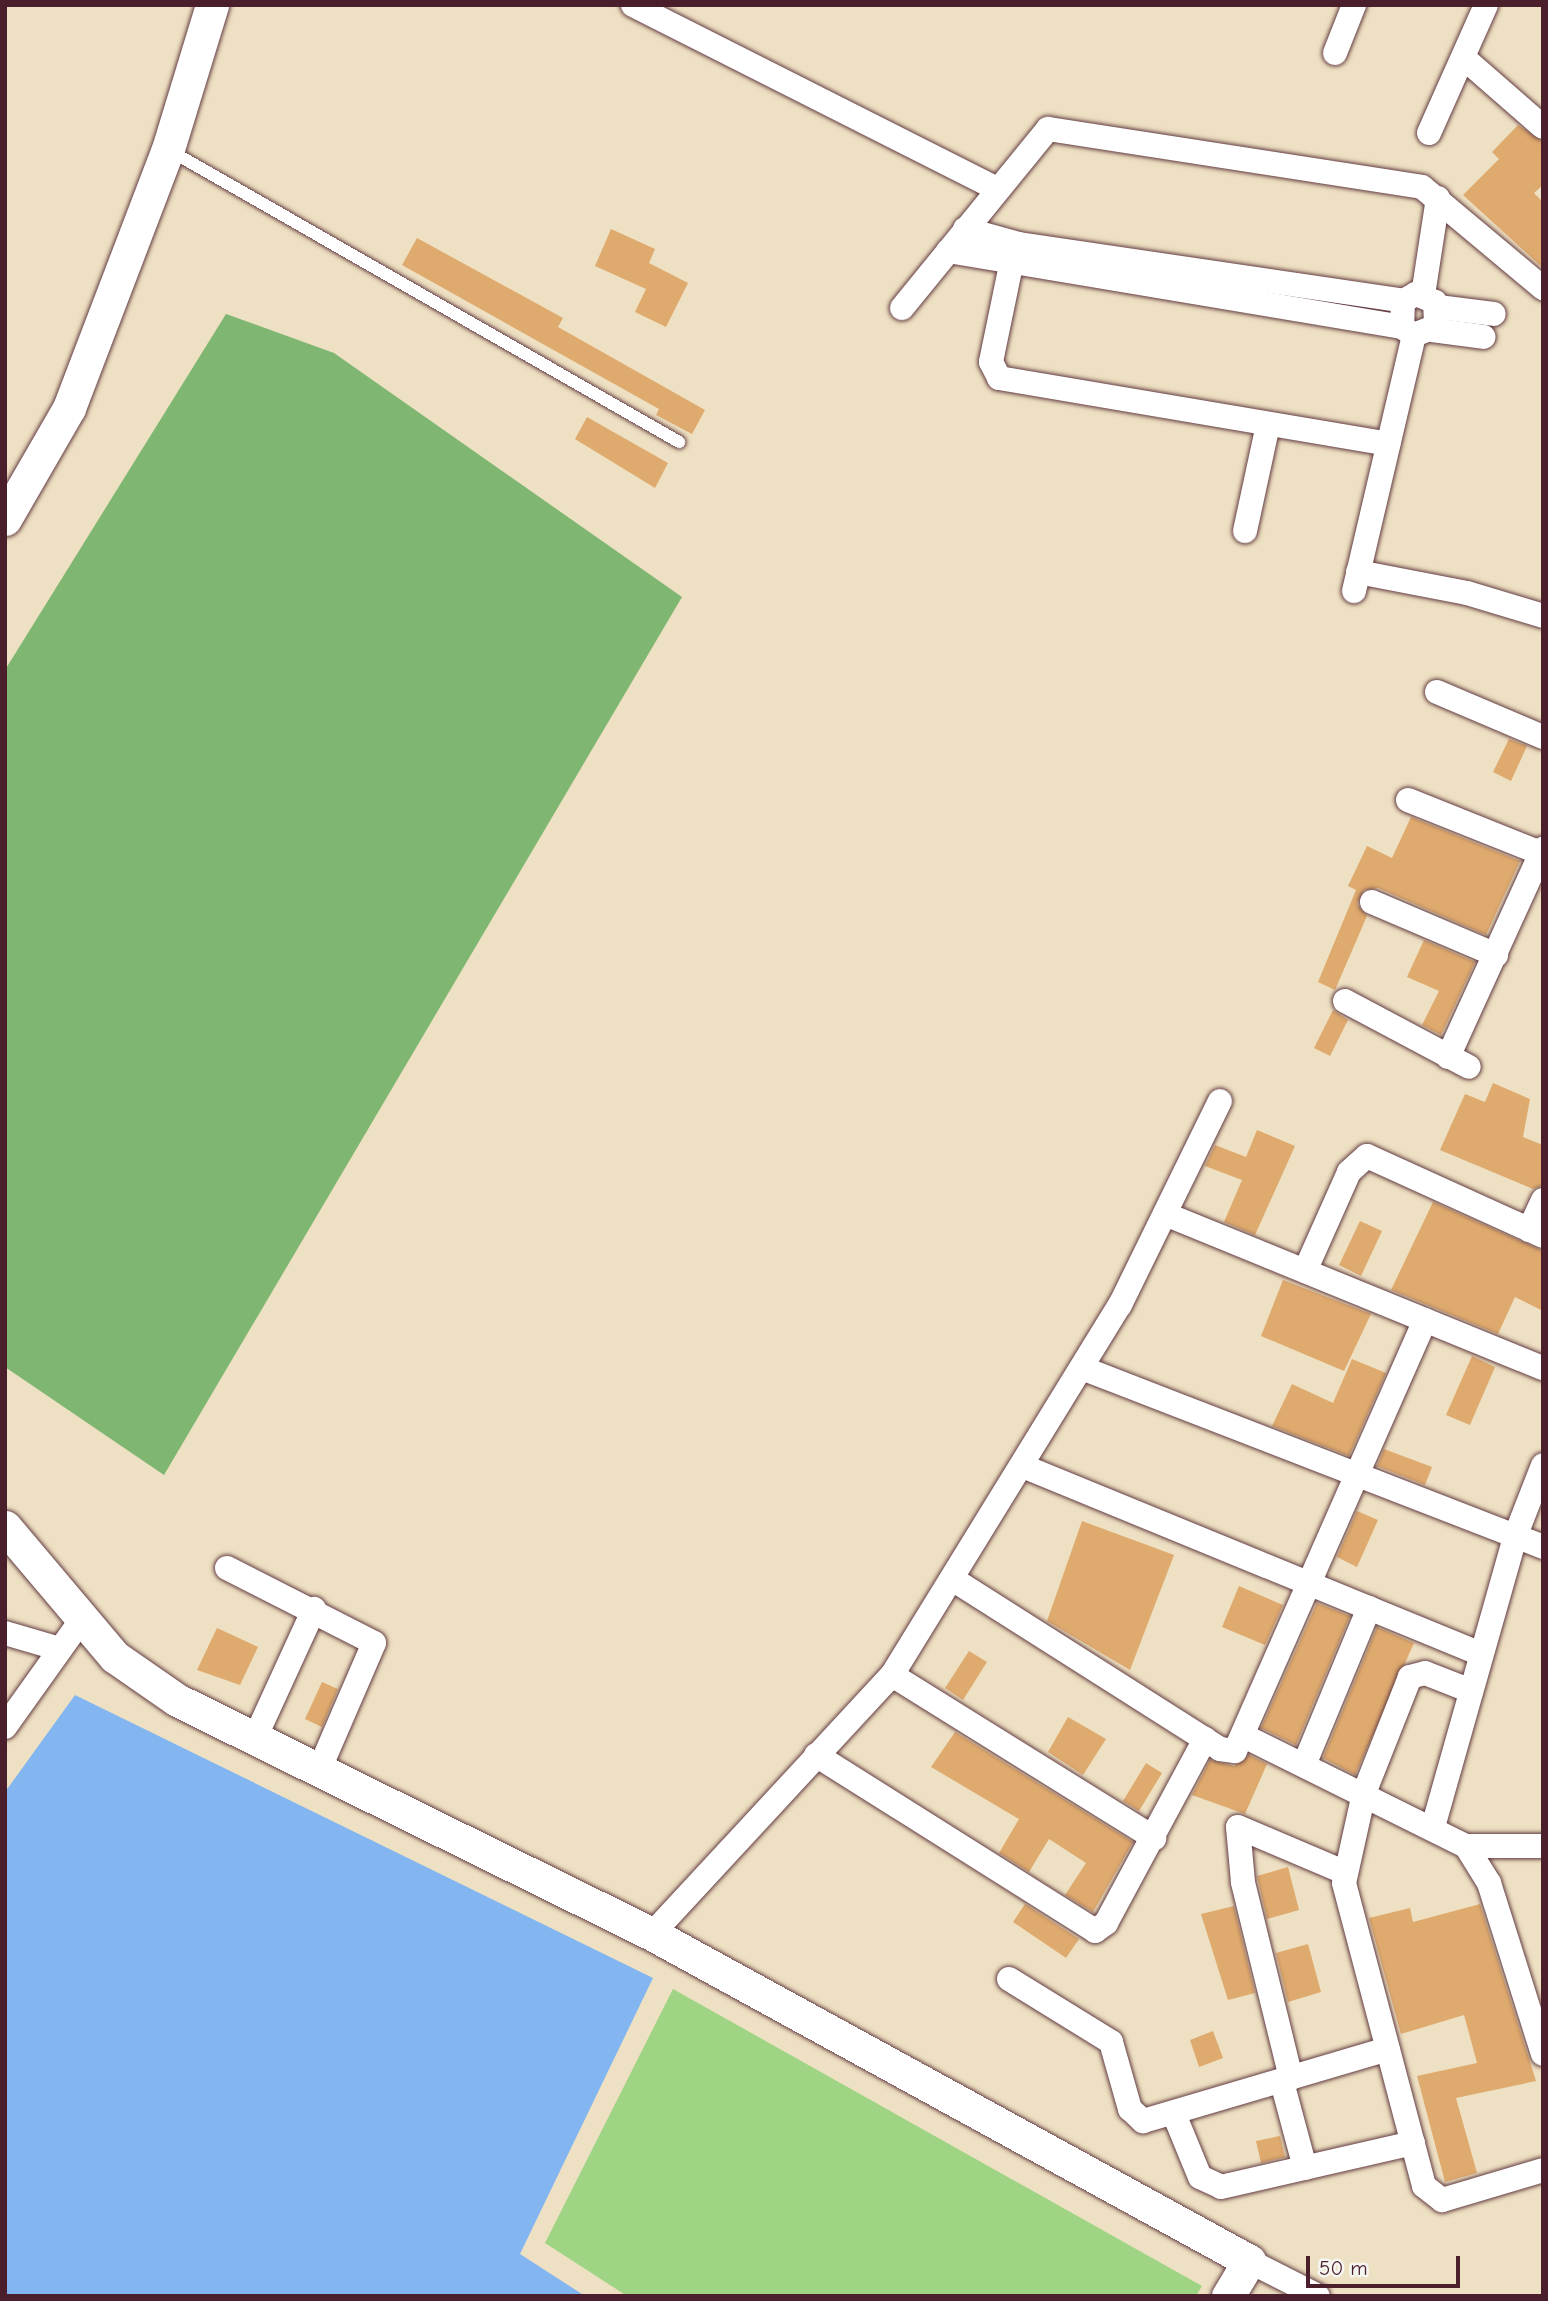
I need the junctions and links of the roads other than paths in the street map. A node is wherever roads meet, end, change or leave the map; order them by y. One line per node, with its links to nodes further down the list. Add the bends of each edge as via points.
1 (212, 5): 9 (main road)
2 (633, 5): 10 (street)
3 (1354, 5): 5 (street)
4 (1486, 5): 6 (street)
5 (1335, 53)
6 (1465, 59): 7 (street); 8 (street)
7 (1543, 127)
8 (1429, 133)
9 (168, 149): 21 (lane); 23 (main road, via 69,408)
10 (997, 189): 11 (street, via 1037,137 1063,129 1399,180); 12 (street)
11 (1438, 198): 15 (street); 18 (street)
12 (965, 229): 13 (street); 18 (street, via 1019,244)
13 (948, 251): 14 (street); 16 (street)
14 (1012, 265): 18 (street); 20 (street, via 992,362 999,378)
15 (1543, 288)
16 (902, 308)
17 (1494, 314): 18 (street)
18 (1419, 316): 19 (street); 22 (street)
19 (1484, 337)
20 (1268, 425): 22 (street); 24 (street)
21 (679, 442)
22 (1388, 444): 25 (street, via 1356,582 1467,593)
23 (5, 519)
24 (1245, 531)
25 (1542, 615)
26 (1437, 692): 27 (street)
27 (1543, 737)
28 (1408, 800): 29 (street)
29 (1542, 852): 31 (street)
30 (1372, 902): 31 (street)
31 (1496, 955): 32 (street, via 1459,1062)
32 (1345, 1002)
33 (1220, 1101): 35 (street)
34 (1543, 1200): 36 (street)
35 (1165, 1214): 37 (street); 39 (street)
36 (1536, 1233): 37 (street, via 1367,1156 1349,1172)
37 (1305, 1271): 38 (street)
38 (1426, 1320): 40 (street); 43 (street)
39 (1082, 1368): 42 (street); 43 (street)
40 (1543, 1368)
41 (1543, 1465): 45 (street)
42 (1025, 1467): 48 (street); 49 (street)
43 (1353, 1475): 45 (street); 49 (street)
44 (5, 1527): 52 (main road)
45 (1516, 1537): 46 (street); 55 (street)
46 (1543, 1547)
47 (227, 1568): 51 (street)
48 (954, 1580): 56 (street); 61 (street)
49 (1307, 1583): 50 (street); 59 (street)
50 (1369, 1608): 55 (street); 63 (street)
51 (313, 1609): 60 (street); 64 (street, via 374,1643)
52 (80, 1622): 54 (street); 60 (main road, via 116,1657 177,1700)
53 (5, 1633): 54 (street)
54 (60, 1650): 58 (street)
55 (1481, 1654): 57 (street)
56 (892, 1675): 62 (street); 67 (street)
57 (1471, 1692): 65 (street, via 1425,1672 1410,1677); 66 (street)
58 (5, 1727)
59 (1244, 1736): 61 (street, via 1229,1752); 63 (street)
60 (255, 1738): 64 (main road)
61 (1205, 1739): 67 (street)
62 (816, 1755): 67 (street, via 1095,1931); 71 (street)
63 (1304, 1765): 65 (street)
64 (319, 1770): 71 (main road)
65 (1364, 1793): 66 (street); 70 (street)
66 (1433, 1827): 68 (street)
67 (1154, 1838)
68 (1466, 1846): 69 (street); 73 (street, via 1489,1883)
69 (1543, 1846)
70 (1344, 1871): 74 (street); 76 (street, via 1238,1827 1243,1882)
71 (652, 1934): 81 (main road)
72 (1009, 1979): 77 (street, via 1111,2042 1136,2118)
73 (1536, 2009): 75 (street)
74 (1388, 2049): 76 (street); 78 (street)
75 (1543, 2054)
76 (1286, 2080): 77 (street); 79 (street)
77 (1174, 2114): 79 (street, via 1192,2163 1209,2185)
78 (1413, 2143): 79 (street); 80 (street, via 1424,2186 1442,2200)
79 (1305, 2168)
80 (1543, 2170)
81 (1249, 2261): 82 (main road); 83 (street)
82 (1228, 2296)
83 (1318, 2296)

